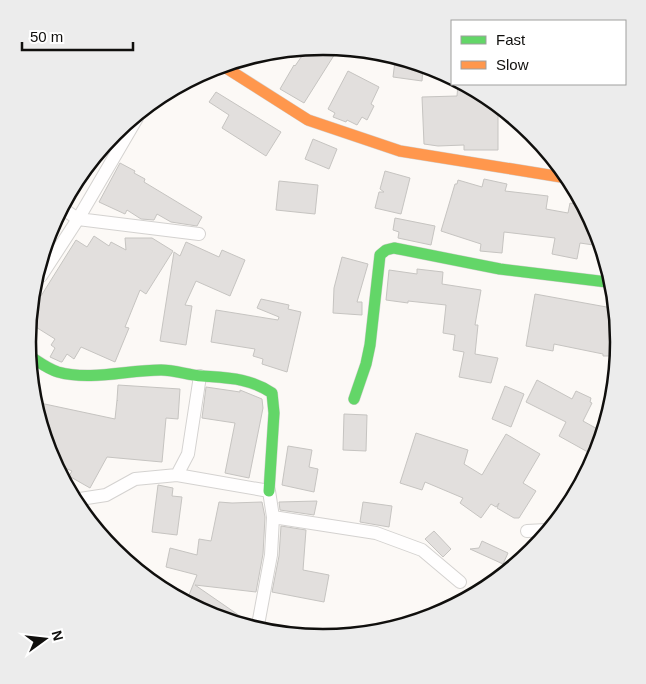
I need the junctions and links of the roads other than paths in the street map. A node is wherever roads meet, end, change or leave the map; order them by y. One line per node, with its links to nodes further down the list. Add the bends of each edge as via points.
1 (230, 70): 3 (street, via 308,120 400,151)
2 (130, 129): 5 (street)
3 (556, 176)
4 (68, 212): 5 (street)
5 (78, 219): 6 (street); 7 (street)
6 (199, 234)
7 (46, 268)
8 (603, 282): 11 (street, via 462,262 394,248 386,250 380,255 370,345)
9 (37, 360): 10 (street, via 56,371 88,376 161,370)
10 (200, 376): 12 (street, via 188,454); 13 (street, via 248,380 272,393 274,413)
11 (354, 399)
12 (178, 475): 13 (street); 14 (street, via 135,479 106,495)
13 (268, 491): 15 (street)
14 (84, 499)
15 (273, 517): 18 (street, via 376,533 422,550); 19 (street, via 271,555)
16 (540, 530): 17 (street)
17 (527, 531)
18 (460, 582)
19 (259, 621)

